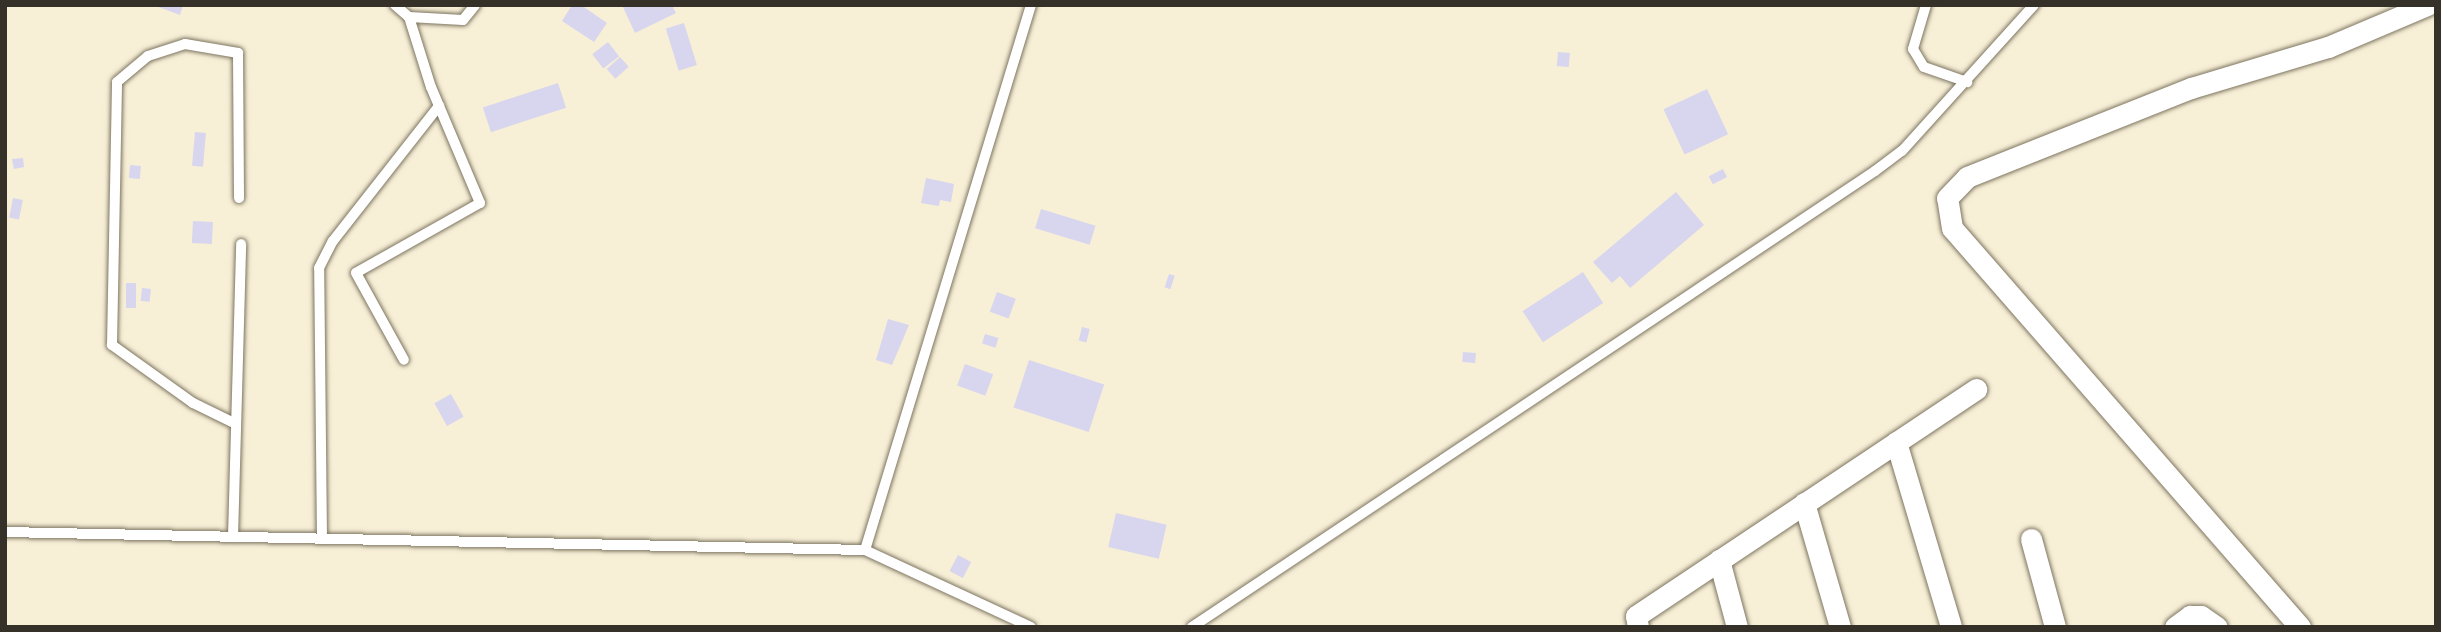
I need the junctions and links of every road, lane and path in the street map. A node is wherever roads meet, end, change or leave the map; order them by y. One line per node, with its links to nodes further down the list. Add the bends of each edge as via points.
1 (396, 5): 7 (lane)
2 (475, 5): 7 (lane, via 463,20)
3 (1031, 5): 21 (lane)
4 (1926, 5): 8 (lane, via 1913,49 1924,67)
5 (2035, 5): 8 (lane)
6 (2427, 5): 32 (street, via 2328,47 2191,88 1979,172 1957,183 1947,198 1952,228)
7 (409, 16): 9 (lane)
8 (1967, 82): 24 (lane, via 1902,151 1875,171)
9 (439, 106): 12 (lane, via 480,203 356,273); 19 (lane, via 334,241 319,268)
10 (240, 198): 14 (lane, via 238,53 186,44 148,56 117,82 112,345 193,403)
11 (241, 244): 14 (lane)
12 (404, 360)
13 (1976, 389): 15 (street)
14 (234, 423): 18 (lane)
15 (1896, 442): 16 (street); 28 (street)
16 (1804, 503): 22 (street); 27 (street)
17 (5, 532): 18 (lane)
18 (233, 537): 19 (lane)
19 (322, 539): 21 (lane)
20 (2031, 539): 29 (street)
21 (865, 550): 23 (lane)
22 (1719, 560): 25 (street, via 1636,616); 26 (street)
23 (1031, 627)
24 (1192, 627)
25 (1638, 627)
26 (1737, 627)
27 (1840, 627)
28 (1951, 627)
29 (2055, 627)
30 (2175, 627): 31 (street, via 2190,616 2201,616)
31 (2217, 627)
32 (2300, 627)

